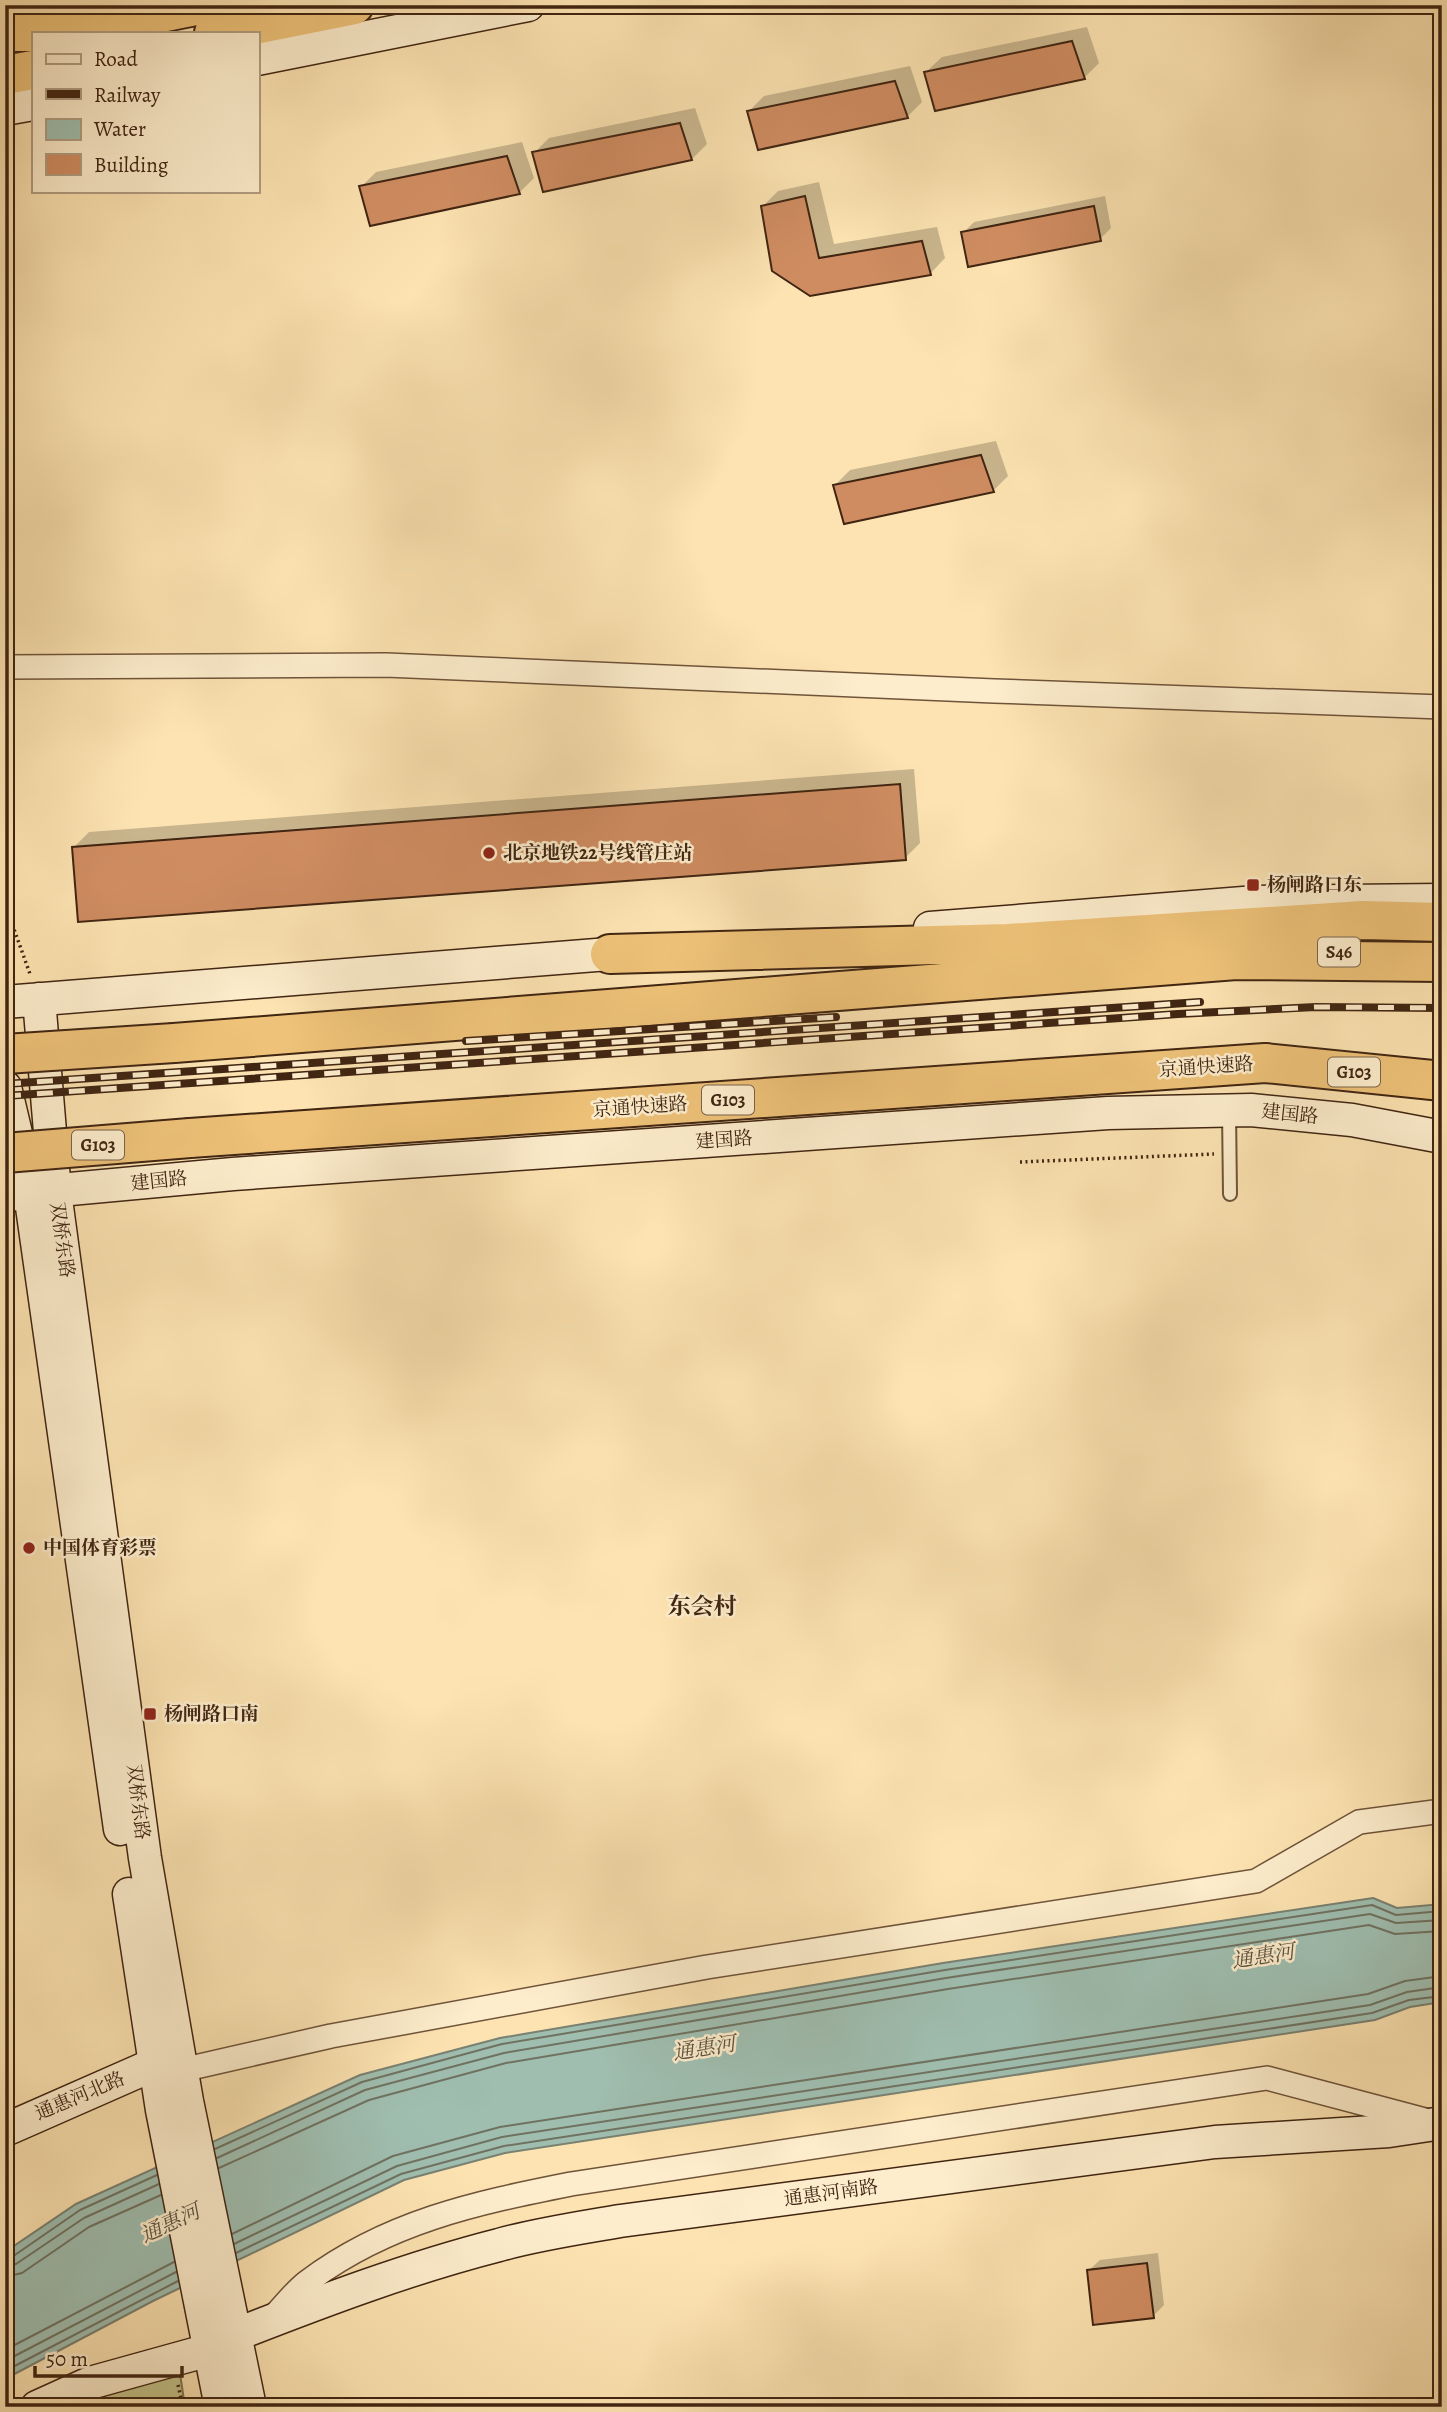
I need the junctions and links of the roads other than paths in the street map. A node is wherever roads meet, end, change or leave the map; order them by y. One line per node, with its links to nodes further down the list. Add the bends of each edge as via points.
1 (200, 5): 4 (highway, via 66,32)
2 (354, 5): 5 (highway)
3 (528, 5): 6 (street)
4 (5, 32)
5 (219, 32)
6 (259, 59)
7 (32, 69): 8 (highway)
8 (5, 75)
9 (32, 104): 10 (street)
10 (5, 109)
11 (5, 667): 12 (street, via 386,665)
12 (1442, 707)
13 (1442, 900): 16 (street, via 1256,902)
14 (1442, 922): 16 (highway, via 1363,920 1008,943)
15 (1442, 944): 17 (highway, S46)
16 (610, 954): 19 (street)
17 (1236, 960): 18 (highway); 20 (highway, bridge)
18 (1442, 962)
19 (16, 995): 29 (street, 双桥东路)
20 (5, 1054)
21 (1442, 1062): 22 (highway)
22 (1265, 1063): 23 (highway, 京通快速路 / G103); 28 (highway, 京通快速路 / G103, bridge)
23 (1442, 1081)
24 (5, 1087): 29 (street, 双桥东路)
25 (1229, 1110): 27 (street, 建国路, via 1352,1120); 29 (street, 建国路, via 1095,1114 233,1174); 30 (lane)
26 (5, 1136): 29 (street, 双桥东路)
27 (1442, 1137)
28 (5, 1153)
29 (30, 1194): 32 (street, 双桥东路)
30 (1230, 1194)
31 (1442, 1811): 32 (street, via 1359,1822 1256,1881 707,1967)
32 (168, 2067): 34 (street, 通惠河北路); 36 (street, 双桥东路)
33 (1441, 2124): 35 (street, 通惠河南路, via 1215,2142 620,2221 500,2244 411,2270); 35 (street, via 1267,2078 571,2184 486,2200 383,2236 305,2284)
34 (5, 2130)
35 (268, 2322): 36 (street, 通惠河南路)
36 (219, 2329): 37 (street, 通惠河南路); 38 (street, 双桥东路); 39 (street, 双桥东路)
37 (37, 2407)
38 (221, 2407)
39 (250, 2407)

